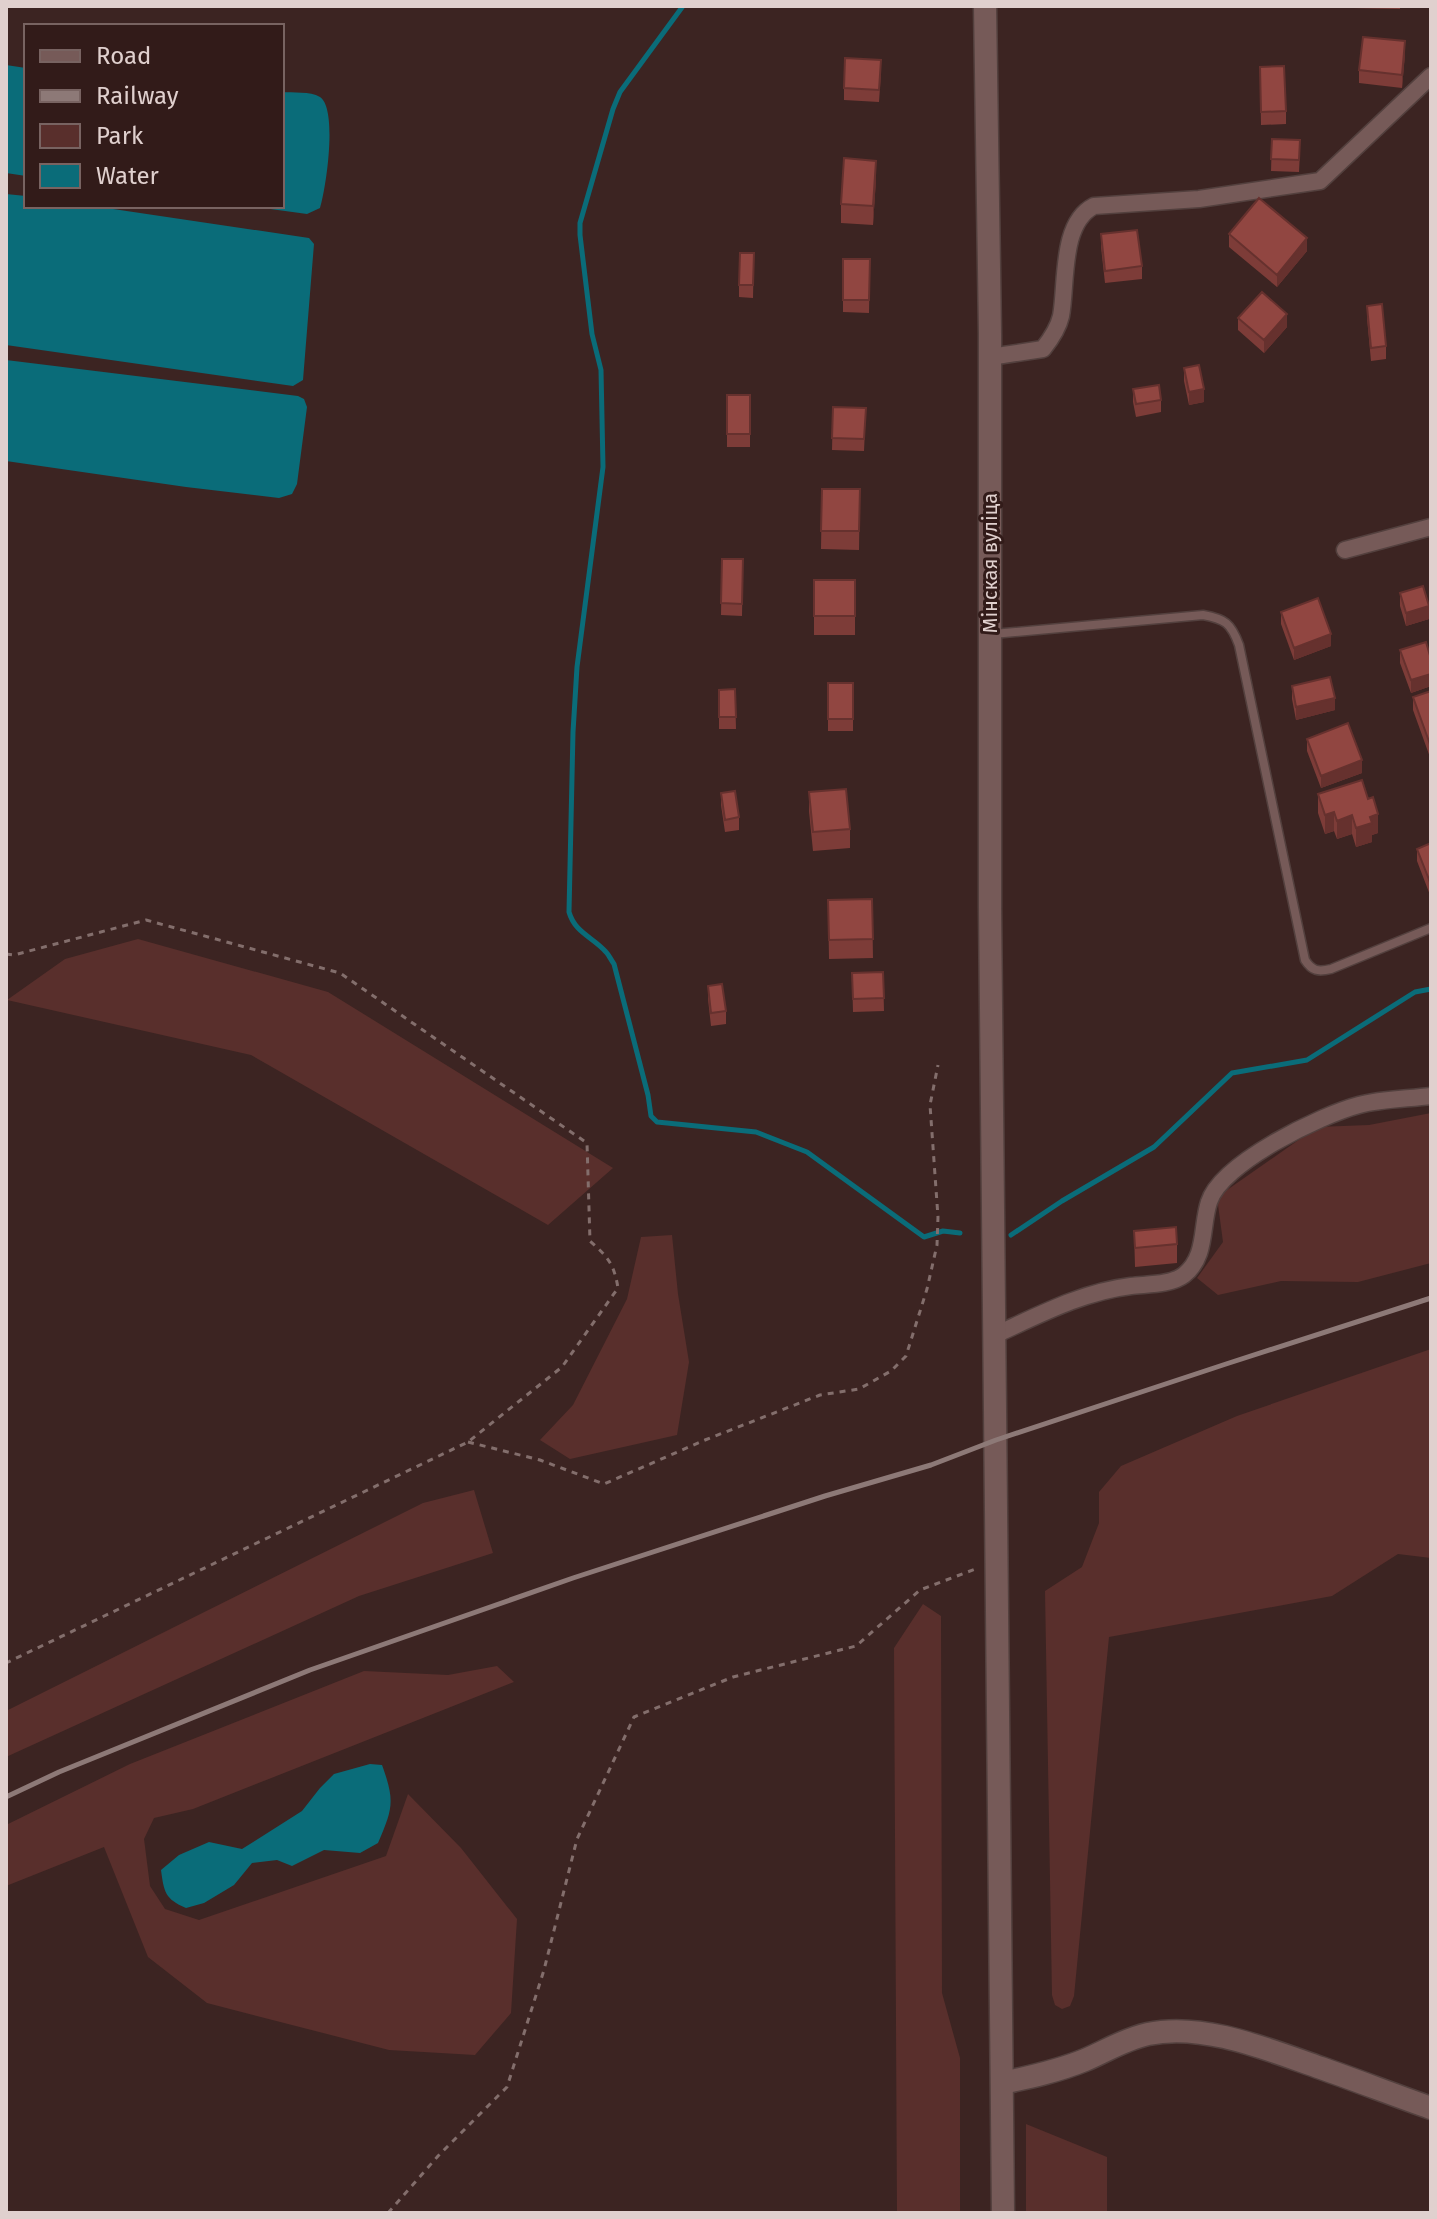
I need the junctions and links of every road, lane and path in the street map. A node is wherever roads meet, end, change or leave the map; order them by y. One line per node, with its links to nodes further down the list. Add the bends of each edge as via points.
1 (985, 6): 3 (main road, Мінская вуліца)
2 (1431, 76): 3 (street, via 1320,181 1087,210 1075,223 1054,335 1043,349)
3 (990, 357): 6 (main road, Мінская вуліца)
4 (1431, 527): 5 (street)
5 (1345, 550)
6 (990, 634): 7 (lane, via 1203,615 1221,619 1239,645 1305,960 1311,968 1331,969); 11 (main road, Мінская вуліца)
7 (1431, 928)
8 (6, 954): 12 (path, via 146,920 340,973 587,1143 590,1241 607,1255 618,1288 562,1367)
9 (938, 1065): 12 (path, via 930,1105 937,1245 906,1356 891,1371 859,1389 820,1395 604,1484 540,1460)
10 (1431, 1096): 11 (street, via 1360,1105 1320,1118 1249,1158 1220,1182 1209,1200 1196,1261 1183,1276 1077,1298)
11 (995, 1335): 13 (main road, Мінская вуліца)
12 (468, 1442): 14 (path)
13 (997, 1561): 15 (main road, Мінская вуліца); 17 (path, via 920,1590 856,1646 733,1677 634,1717 577,1839 507,2087)
14 (6, 1663)
15 (1002, 2083): 16 (main road, via 1045,2075 1149,2034 1186,2032 1267,2049); 18 (main road, Мінская вуліца)
16 (1431, 2108)
17 (388, 2213)
18 (1003, 2213)

